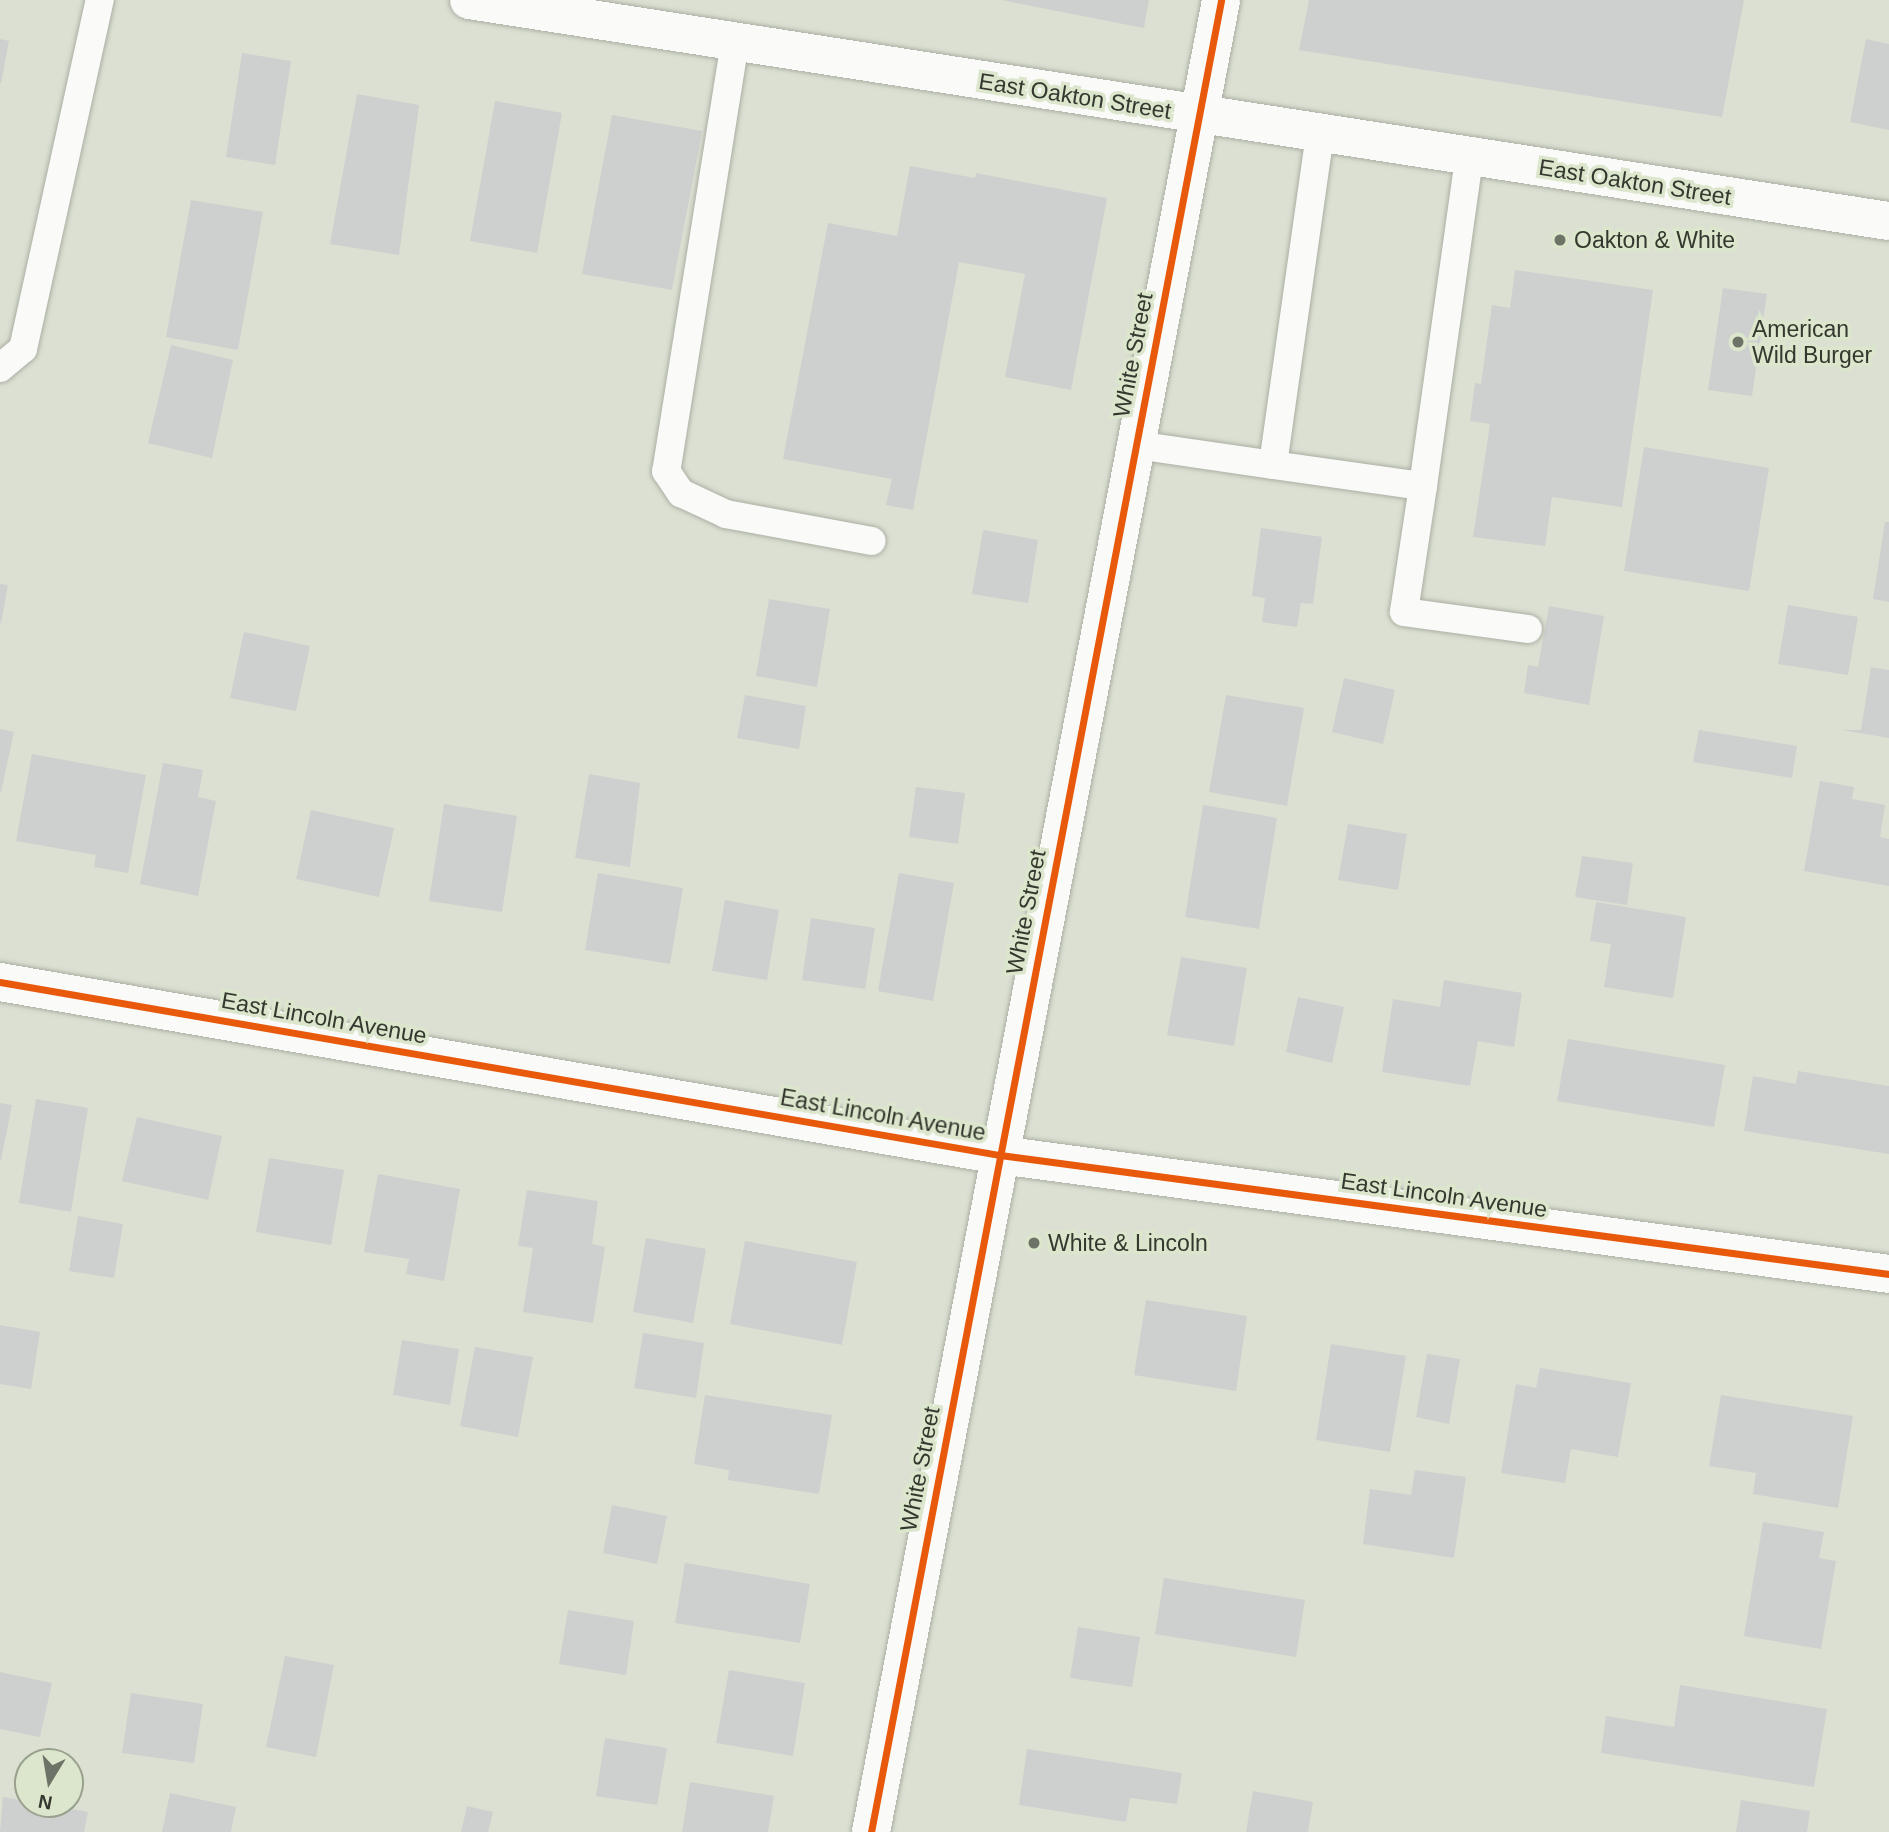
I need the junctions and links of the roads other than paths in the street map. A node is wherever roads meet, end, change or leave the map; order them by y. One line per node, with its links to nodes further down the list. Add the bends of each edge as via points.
1 (100, 0): 9 (lane, via 23,349)
2 (469, 0): 4 (street, East Oakton Street)
3 (1220, 0): 5 (street, White Street)
4 (735, 42): 5 (street, East Oakton Street); 13 (lane, via 666,471 681,493 726,513)
5 (1198, 115): 6 (street, East Oakton Street); 10 (street, White Street)
6 (1320, 134): 7 (street, East Oakton Street); 11 (lane)
7 (1469, 157): 8 (street, East Oakton Street); 12 (lane)
8 (1889, 221)
9 (0, 368)
10 (1136, 445): 11 (lane); 16 (street, White Street)
11 (1273, 464): 12 (lane)
12 (1423, 486): 14 (lane, via 1404,612)
13 (872, 541)
14 (1528, 629)
15 (0, 982): 16 (street, East Lincoln Avenue)
16 (999, 1154): 17 (street, East Lincoln Avenue); 18 (street, White Street)
17 (1889, 1274)
18 (871, 1832)

